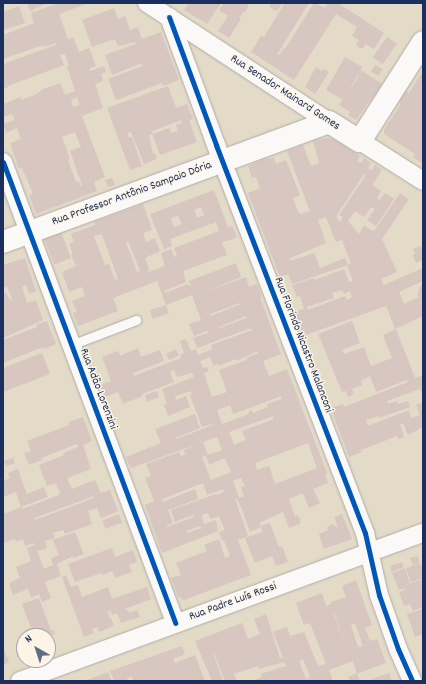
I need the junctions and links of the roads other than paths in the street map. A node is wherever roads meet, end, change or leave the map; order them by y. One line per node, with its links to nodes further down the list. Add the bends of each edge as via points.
1 (147, 3): 2 (street, Rua Senador Mainard Gomes)
2 (169, 17): 4 (street, Rua Senador Mainard Gomes); 6 (street, Rua Florindo Nicastro Malanconi)
3 (423, 42): 5 (street)
4 (328, 122): 5 (street, Rua Senador Mainard Gomes); 6 (street, Rua Professor Antônio Sampaio Dória)
5 (360, 141): 8 (street, Rua Senador Mainard Gomes)
6 (222, 161): 9 (street, Rua Professor Antônio Sampaio Dória); 14 (street, Rua Florindo Nicastro Malanconi, via 365,533)
7 (3, 162): 9 (street, Rua Adão Lorenzini)
8 (423, 181)
9 (28, 232): 10 (street, Rua Professor Antônio Sampaio Dória); 12 (street, Rua Adão Lorenzini)
10 (3, 242)
11 (136, 320): 12 (lane)
12 (71, 345): 15 (street, Rua Adão Lorenzini)
13 (423, 533): 14 (street, Rua Padre Luís Rossi)
14 (369, 553): 15 (street, Rua Padre Luís Rossi); 17 (street, Rua Florindo Nicastro Malanconi, via 379,595)
15 (175, 624): 16 (street, Rua Padre Luís Rossi)
16 (20, 681)
17 (412, 681)

